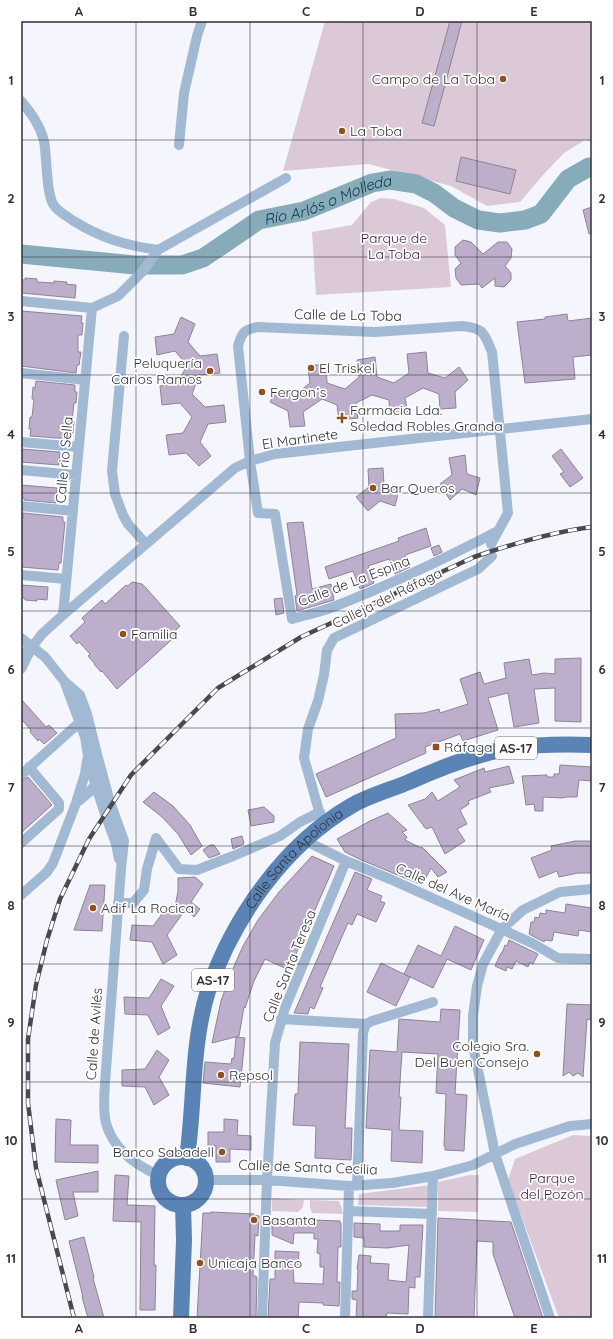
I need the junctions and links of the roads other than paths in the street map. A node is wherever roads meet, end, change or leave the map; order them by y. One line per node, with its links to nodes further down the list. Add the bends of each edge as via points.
1 (202, 21): 3 (street, via 184,93)
2 (21, 101): 5 (street, via 36,120 44,140 50,195 59,211 113,241)
3 (179, 145)
4 (286, 178): 5 (street)
5 (156, 253): 7 (street, via 118,296)
6 (21, 301): 7 (street)
7 (92, 308): 10 (street, Calle rio Sella)
8 (124, 336): 21 (street, via 112,471 115,494 122,515)
9 (21, 374): 10 (street)
10 (86, 380): 14 (street, Calle rio Sella)
11 (592, 419): 12 (street, El Martinete)
12 (499, 429): 15 (street, El Martinete, via 275,454); 15 (street, Calle de La Toba, via 492,352 484,333 474,327 375,332 258,327 247,329 241,334 238,346); 20 (street, via 508,513)
13 (21, 442): 14 (street)
14 (79, 447): 17 (street, Calle rio Sella)
15 (250, 461): 20 (street, Calle de La Espina, via 258,513 276,514 292,619 332,607 383,586); 21 (street, El Martinete, via 235,468)
16 (21, 470): 17 (street)
17 (76, 475): 19 (street, Calle rio Sella)
18 (21, 506): 19 (street)
19 (73, 510): 25 (street, Calle rio Sella)
20 (498, 531): 22 (street)
21 (146, 544): 26 (street, El Martinete)
22 (491, 544)
23 (492, 556): 40 (street, Calleja del Ráfaga, via 478,569 334,638 327,650 324,675 308,729 304,758)
24 (21, 575): 25 (street)
25 (66, 579): 26 (street, Calle rio Sella)
26 (63, 615): 28 (street, El Martinete)
27 (21, 638): 28 (street, Calle de Avilés)
28 (32, 647): 29 (street); 30 (street); 31 (street, Calle de Avilés, via 45,657)
29 (21, 655)
30 (21, 669)
31 (65, 682): 32 (street, Calle de Avilés); 34 (street, Calle de Avilés, via 80,695 87,714)
32 (80, 722): 34 (street, Calle de Avilés); 35 (street)
33 (592, 745): 40 (main road, Calle Santa Apolonia / AS-17, via 558,744 512,748 471,758)
34 (92, 755): 37 (street); 38 (street); 39 (street, Calle de Avilés)
35 (29, 767): 36 (street); 42 (street, via 59,803 59,808)
36 (21, 774)
37 (95, 784): 38 (street); 39 (street)
38 (79, 796): 39 (street); 45 (street, via 53,863 47,872)
39 (107, 805): 46 (street, Calle de Avilés, via 124,841)
40 (321, 818): 41 (main road, Calle Santa Apolonia / AS-17); 46 (street, via 300,822 280,836 197,870 179,869 156,838 144,890 133,903)
41 (304, 840): 43 (street, Calle del Ave María); 54 (main road, Calle Santa Apolonia / AS-17, via 254,899 229,940 209,990 196,1044)
42 (21, 843)
43 (346, 861): 47 (street, Calle del Ave María); 50 (street, Calle Santa Teresa)
44 (592, 889): 47 (street, via 560,892 523,910)
45 (21, 895)
46 (118, 903): 55 (street, Calle de Avilés, via 105,1083 106,1124 125,1155 141,1167)
47 (502, 929): 48 (street, Calle del Ave María, via 558,958); 53 (street, via 483,964 473,1016 473,1045)
48 (592, 959)
49 (433, 1002): 51 (street)
50 (281, 1019): 51 (street); 58 (street, Calle Santa Teresa, via 275,1043)
51 (366, 1024): 59 (street, via 363,1033)
52 (592, 1124): 53 (street, Calle de Santa Cecilia, via 570,1126 515,1144)
53 (495, 1154): 56 (street, Calle de Santa Cecilia, via 473,1164); 67 (street)
54 (187, 1158): 55 (main road, via 171,1161); 57 (main road, via 198,1163)
55 (160, 1176): 60 (main road, via 163,1194 175,1204)
56 (433, 1176): 59 (street, Calle de Santa Cecilia, via 392,1183); 62 (street)
57 (206, 1180): 58 (street, Calle de Santa Cecilia); 60 (main road, via 202,1195 190,1204)
58 (267, 1180): 59 (street, Calle de Santa Cecilia); 64 (street, Calle Santa Teresa)
59 (353, 1185): 61 (street)
60 (183, 1205): 63 (main road)
61 (348, 1211): 62 (street); 65 (street)
62 (432, 1214): 66 (street)
63 (181, 1318)
64 (262, 1318)
65 (345, 1318)
66 (428, 1318)
67 (550, 1318)

